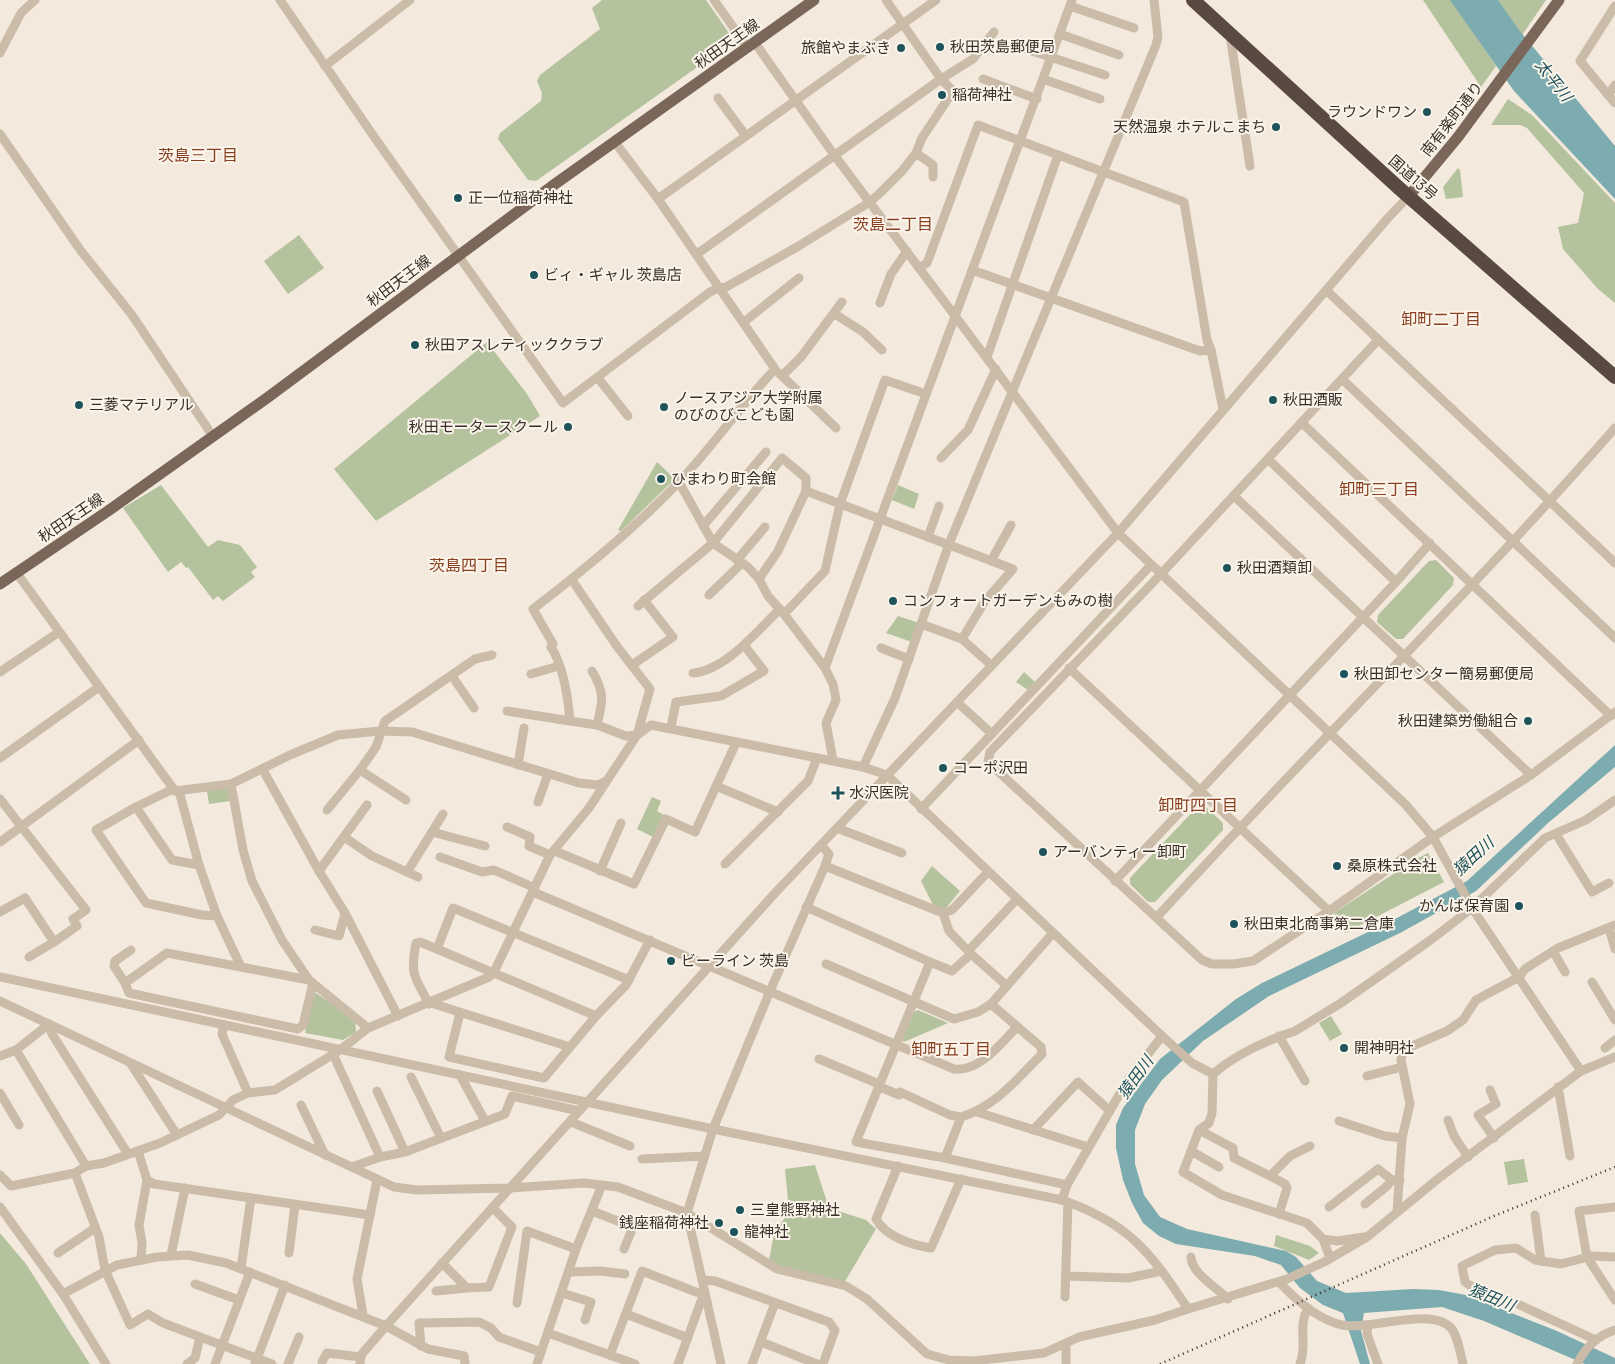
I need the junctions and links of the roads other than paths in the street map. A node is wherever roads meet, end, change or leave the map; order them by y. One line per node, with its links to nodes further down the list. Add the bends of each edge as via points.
1 (35, 0): 20 (street, via 21,13)
2 (280, 0): 23 (street)
3 (410, 0): 23 (street)
4 (714, 0): 19 (street)
5 (814, 0): 19 (main road, 秋田天王線)
6 (886, 0): 13 (street)
7 (936, 0): 13 (street)
8 (1154, 0): 43 (street, via 1156,45)
9 (1192, 0): 17 (highway, 国道13号)
10 (1559, 0): 45 (main road, 南有楽町通り, via 1458,137)
11 (1071, 3): 14 (street); 16 (street)
12 (1615, 6): 29 (street, via 1580,61)
13 (903, 23): 25 (street); 33 (street)
14 (1134, 28)
15 (994, 32): 25 (street, via 973,59)
16 (1060, 34): 21 (street); 22 (street)
17 (1230, 35): 42 (street); 45 (highway, 国道13号)
18 (1011, 44): 22 (street)
19 (751, 45): 33 (street); 37 (main road, 秋田天王線)
20 (0, 53)
21 (1119, 55)
22 (1052, 56): 24 (street); 26 (street)
23 (325, 66): 50 (street)
24 (1105, 75)
25 (941, 79): 39 (street, via 953,91 922,138); 41 (street)
26 (1043, 79): 31 (street); 32 (street)
27 (983, 80): 31 (street)
28 (1615, 85): 29 (street)
29 (1608, 95): 34 (street)
30 (718, 98): 36 (street)
31 (1037, 99): 38 (street)
32 (1100, 99)
33 (796, 100): 36 (street); 41 (street)
34 (1615, 103)
35 (0, 134): 79 (street, via 81,251 132,314)
36 (746, 136): 46 (street)
37 (614, 141): 46 (street); 50 (main road, 秋田天王線)
38 (1018, 141): 40 (street); 51 (street, via 978,126 928,263); 52 (street)
39 (916, 153): 44 (street, via 933,165); 47 (street)
40 (1058, 155): 43 (street); 54 (street)
41 (836, 156): 47 (street); 49 (street)
42 (1250, 166)
43 (1105, 174): 57 (street); 65 (street, via 1184,202)
44 (933, 177)
45 (1409, 196): 56 (street); 69 (highway, 国道13号)
46 (658, 199): 49 (street)
47 (870, 202): 48 (street); 55 (street, via 734,282)
48 (907, 251): 51 (street); 59 (street, via 891,274)
49 (697, 254): 55 (street)
50 (458, 256): 70 (street, via 563,403); 79 (main road, 秋田天王線)
51 (919, 268): 61 (street)
52 (972, 270): 54 (street); 61 (street)
53 (799, 278): 62 (street)
54 (1013, 284): 57 (street); 66 (street)
55 (718, 288): 62 (street); 70 (street)
56 (1326, 290): 63 (street); 74 (street)
57 (1053, 298): 65 (street, via 1200,351); 72 (street)
58 (842, 302): 60 (street)
59 (880, 303)
60 (835, 314): 64 (street, via 864,332); 68 (street, via 801,357)
61 (955, 317): 66 (street); 73 (street)
62 (744, 322): 68 (street)
63 (1378, 340): 71 (street); 86 (street)
64 (882, 350)
65 (1211, 350): 74 (street)
66 (986, 356): 67 (street)
67 (996, 369): 72 (street); 81 (street, via 968,430)
68 (779, 372): 77 (street); 83 (street, via 750,396)
69 (1615, 377)
70 (598, 378): 75 (street)
71 (1342, 379): 76 (street); 95 (street)
72 (1014, 393): 93 (street); 98 (street)
73 (926, 394): 87 (street, via 885,380); 89 (street)
74 (1223, 409): 93 (street)
75 (628, 416)
76 (1302, 423): 82 (street); 97 (street)
77 (836, 428)
78 (1615, 428): 86 (street)
79 (212, 436): 103 (main road, 秋田天王線)
80 (766, 452): 91 (street)
81 (941, 458)
82 (1268, 459): 85 (street); 107 (street)
83 (679, 482): 91 (street); 106 (street)
84 (806, 491): 87 (street); 96 (street, via 806,478 782,458); 105 (street, via 778,551)
85 (1234, 496): 104 (street); 112 (street)
86 (1550, 501): 95 (street); 101 (street)
87 (840, 504): 89 (street); 111 (street, via 825,571)
88 (939, 506): 94 (street)
89 (880, 520): 94 (street); 125 (street)
90 (1011, 525): 99 (street)
91 (703, 526): 96 (street)
92 (765, 527): 100 (street)
93 (1118, 533): 102 (street); 123 (street)
94 (928, 537): 98 (street)
95 (1512, 542): 109 (street); 115 (street)
96 (713, 543): 100 (street); 122 (street, via 641,603 673,637)
97 (1430, 543): 107 (street); 109 (street)
98 (949, 544): 99 (street); 113 (street)
99 (991, 560): 116 (street, via 1013,569 985,601)
100 (739, 562): 105 (street); 110 (street)
101 (1615, 563)
102 (1152, 566): 104 (street); 143 (street)
103 (16, 572): 108 (main road, 秋田天王線); 114 (street)
104 (1161, 574): 126 (street); 133 (street)
105 (759, 579): 111 (street)
106 (572, 580): 122 (street); 124 (street, via 533,609 554,644 551,647)
107 (1396, 582): 112 (street)
108 (0, 584)
109 (1474, 584): 120 (street); 137 (street)
110 (709, 595)
111 (782, 612): 117 (street); 125 (street)
112 (1362, 618): 120 (street); 133 (street)
113 (921, 624): 116 (street); 121 (street)
114 (59, 632): 128 (street); 132 (street)
115 (1615, 638)
116 (962, 639): 123 (street)
117 (744, 645): 130 (street, via 704,672); 140 (street, via 764,671 721,696 676,702)
118 (882, 648): 121 (street)
119 (492, 655): 131 (street, via 475,659)
120 (1404, 656): 144 (street); 156 (street)
121 (909, 659): 152 (street)
122 (632, 665): 145 (street, via 650,689)
123 (991, 665): 134 (street)
124 (559, 666): 129 (street); 138 (street)
125 (825, 668): 150 (street, via 836,700 826,723)
126 (1069, 668): 162 (street); 196 (street, via 990,752 988,762)
127 (592, 671): 139 (street, via 604,700)
128 (0, 672)
129 (530, 674)
130 (693, 674)
131 (452, 676): 135 (street); 142 (street, via 385,721)
132 (100, 687): 146 (street); 148 (street)
133 (1289, 696): 144 (street); 162 (street)
134 (957, 702): 143 (street); 157 (street)
135 (474, 708)
136 (508, 710): 138 (street)
137 (1613, 714): 156 (street)
138 (570, 721): 139 (street)
139 (597, 725): 145 (street, via 626,736)
140 (671, 727): 145 (street, via 652,725); 147 (street)
141 (524, 728): 151 (street)
142 (380, 731): 151 (street, via 412,732); 153 (street, via 338,734); 154 (street, via 376,746)
143 (991, 733): 169 (street)
144 (1330, 733): 177 (street); 181 (street, via 1406,805)
145 (637, 735): 158 (street)
146 (139, 740): 161 (street); 174 (street)
147 (736, 743): 149 (street); 160 (street)
148 (0, 758)
149 (817, 758): 150 (street); 171 (street, via 808,781)
150 (833, 760): 152 (street)
151 (518, 765): 155 (street)
152 (864, 767): 157 (street)
153 (263, 770): 159 (street); 191 (street)
154 (360, 770): 164 (street); 170 (street)
155 (548, 774): 158 (street, via 588,785); 166 (street)
156 (1531, 775): 181 (street)
157 (887, 776): 169 (street); 176 (street)
158 (606, 782): 185 (street)
159 (231, 784): 161 (street); 229 (street, via 252,881 282,940)
160 (716, 786): 171 (street); 192 (street, via 695,832 666,819 634,884)
161 (176, 790): 168 (street); 188 (street)
162 (1199, 791): 177 (street); 196 (street)
163 (0, 799): 174 (street)
164 (406, 800)
165 (1615, 800): 179 (street, via 1586,820)
166 (538, 802)
167 (367, 805): 180 (street)
168 (136, 807): 188 (street, via 172,860); 206 (street, via 96,830 146,903)
169 (921, 809): 194 (street)
170 (327, 810)
171 (778, 812): 189 (street)
172 (443, 814): 178 (street)
173 (621, 823): 192 (street)
174 (19, 826): 182 (street); 213 (street, via 86,910 73,919 77,926)
175 (508, 826): 185 (street, via 530,837 529,846)
176 (837, 828): 183 (street); 186 (street)
177 (1238, 828): 202 (street); 207 (street)
178 (432, 832): 184 (street); 193 (street)
179 (1556, 834): 197 (street, via 1592,892); 200 (street, via 1545,838)
180 (344, 837): 191 (street); 193 (street, via 372,856)
181 (1433, 837): 200 (street); 202 (street)
182 (0, 842)
183 (821, 845): 190 (street, via 829,854); 222 (street)
184 (485, 846)
185 (553, 853): 192 (street); 198 (street)
186 (902, 853)
187 (440, 857): 198 (street, via 482,872 494,870)
188 (199, 864): 206 (street)
189 (725, 864)
190 (825, 866): 201 (street); 205 (street)
191 (319, 871): 204 (street)
192 (600, 871)
193 (407, 872): 195 (street)
194 (988, 872): 199 (street); 205 (street, via 952,910)
195 (418, 877)
196 (1115, 881): 207 (street)
197 (1609, 883)
198 (534, 890): 210 (street); 212 (street)
199 (1017, 899): 211 (street); 218 (street)
200 (1470, 904): 226 (street); 247 (street, via 1424,945 1341,1003 1296,1031)
201 (806, 907): 220 (street); 233 (street)
202 (1329, 911): 207 (street, via 1253,961 1233,964 1212,964 1202,960)
203 (0, 912): 213 (street, via 25,898)
204 (345, 913): 209 (street, via 339,936); 239 (street)
205 (943, 913): 218 (street, via 949,931)
206 (217, 916): 223 (street)
207 (1157, 917)
208 (1612, 926): 215 (street); 217 (street)
209 (315, 930)
210 (514, 932): 214 (street, via 454,908); 224 (street); 228 (street)
211 (1053, 933): 232 (street); 246 (street)
212 (650, 940): 222 (street); 228 (street)
213 (54, 942): 219 (street)
214 (437, 949): 224 (street); 236 (street, via 416,943 412,966 412,972)
215 (1615, 949)
216 (131, 950): 231 (street, via 115,961 114,966)
217 (1553, 951): 225 (street); 226 (street)
218 (970, 952): 220 (street, via 952,971); 232 (street)
219 (29, 957)
220 (930, 962): 235 (street)
221 (826, 964): 235 (street)
222 (710, 965): 233 (street); 271 (street)
223 (241, 967): 229 (street); 231 (street, via 167,953)
224 (494, 972): 236 (street); 240 (street)
225 (1565, 972)
226 (1519, 976): 258 (street, via 1476,1000 1463,1020 1447,1031 1403,1050); 259 (street)
227 (0, 977): 243 (street)
228 (629, 980): 240 (street)
229 (311, 982): 231 (street, via 303,1025 298,1029 129,993); 245 (street)
230 (1592, 982): 241 (street)
231 (125, 983)
232 (1006, 985): 237 (street)
233 (770, 991): 249 (street); 283 (street)
234 (0, 1001): 242 (street)
235 (913, 1002): 237 (street, via 954,1020); 249 (street)
236 (430, 1003): 238 (street); 239 (street)
237 (991, 1004): 244 (street)
238 (460, 1013): 250 (street); 250 (street, via 449,1057 544,1078)
239 (398, 1016): 245 (street)
240 (596, 1016): 250 (street)
241 (1615, 1020)
242 (49, 1024): 252 (street); 257 (street); 296 (street, via 52,1034)
243 (224, 1025): 253 (street); 269 (street, via 222,1034)
244 (1017, 1027): 249 (street, via 987,1057 961,1070); 276 (street, via 1041,1048 1042,1054 1006,1090)
245 (368, 1028): 253 (street)
246 (1162, 1036): 260 (street, via 1192,1063); 275 (street, via 1127,1081)
247 (1280, 1036): 260 (street); 264 (street)
248 (1615, 1040): 251 (street)
249 (895, 1045): 265 (street)
250 (570, 1047)
251 (1605, 1048)
252 (16, 1050): 254 (street); 304 (street)
253 (336, 1052): 261 (street); 269 (street, via 275,1090); 300 (street)
254 (0, 1056)
255 (1615, 1057): 259 (street)
256 (819, 1059): 265 (street)
257 (130, 1063): 273 (street); 286 (street)
258 (1402, 1067): 262 (street); 288 (street, via 1410,1104)
259 (1581, 1071): 266 (street)
260 (1213, 1074): 285 (street, via 1212,1113 1209,1123)
261 (460, 1075): 271 (street); 279 (street)
262 (1366, 1076)
263 (411, 1077): 287 (street)
264 (1305, 1082)
265 (878, 1085): 277 (street, via 899,1096 900,1092); 302 (street, via 856,1142)
266 (1558, 1088): 289 (street); 299 (street)
267 (377, 1090): 295 (street)
268 (1490, 1090): 289 (street, via 1496,1104 1478,1115)
269 (248, 1092): 273 (street)
270 (0, 1093): 282 (street)
271 (588, 1101): 274 (street); 283 (street)
272 (301, 1105): 297 (street)
273 (224, 1109): 286 (street, via 219,1115); 297 (street)
274 (579, 1111): 279 (street, via 512,1096 505,1114); 281 (street)
275 (1110, 1111): 284 (street, via 1078,1082); 292 (street)
276 (977, 1112): 277 (street); 284 (street)
277 (961, 1117): 302 (street)
278 (1448, 1120): 301 (street)
279 (485, 1121): 287 (street)
280 (1338, 1121): 288 (street)
281 (571, 1122): 290 (street); 318 (street)
282 (19, 1124)
283 (713, 1129): 298 (street); 305 (street)
284 (1033, 1130): 292 (street)
285 (1199, 1130): 294 (street); 310 (street, via 1233,1148 1234,1158)
286 (177, 1135): 293 (street)
287 (440, 1138): 295 (street)
288 (1402, 1138): 314 (street)
289 (1494, 1138): 301 (street)
290 (630, 1146)
291 (1310, 1146): 310 (street, via 1290,1156)
292 (1088, 1147): 316 (street)
293 (138, 1151): 296 (street); 312 (street)
294 (1192, 1151): 306 (street); 330 (street, via 1183,1172 1211,1191)
295 (405, 1152): 300 (street)
296 (128, 1154): 304 (street)
297 (325, 1155): 307 (street)
298 (705, 1156): 303 (street); 329 (street)
299 (1570, 1156)
300 (380, 1157): 307 (street)
301 (1468, 1157): 328 (street)
302 (945, 1158): 316 (street)
303 (642, 1159)
304 (86, 1166): 308 (street)
305 (898, 1166): 311 (street); 311 (street, via 876,1219 890,1233 919,1246 931,1248)
306 (1219, 1167)
307 (352, 1168): 313 (street)
308 (75, 1173): 309 (street, via 11,1186); 333 (street)
309 (0, 1175)
310 (1270, 1176): 330 (street, via 1287,1188)
311 (961, 1179): 320 (street)
312 (147, 1180): 317 (street); 345 (street, via 139,1225)
313 (377, 1180): 318 (street, via 394,1187 417,1190); 331 (street)
314 (1396, 1180): 321 (street); 325 (street, via 1378,1169); 328 (street)
315 (602, 1185): 318 (street, via 584,1183); 327 (street); 329 (street, via 618,1187)
316 (1067, 1185): 320 (street)
317 (185, 1188): 319 (street); 340 (street)
318 (510, 1188): 326 (street)
319 (251, 1198): 322 (street); 348 (street)
320 (1065, 1201): 350 (street, via 1112,1221 1145,1248); 354 (street)
321 (1365, 1204)
322 (295, 1205): 331 (street); 339 (street)
323 (1615, 1206): 342 (street, via 1579,1211)
324 (0, 1207): 363 (street)
325 (1330, 1207)
326 (493, 1208): 347 (street); 359 (street, via 512,1227 489,1287)
327 (592, 1212): 336 (street); 337 (street, via 633,1227)
328 (1397, 1212): 334 (street)
329 (688, 1213): 355 (street); 392 (street, via 776,1269 846,1286 867,1299 927,1354)
330 (1279, 1214): 335 (street, via 1307,1223)
331 (370, 1215): 373 (street, via 357,1278)
332 (1535, 1216): 346 (street)
333 (95, 1228): 338 (street); 349 (street)
334 (1367, 1237): 335 (street, via 1337,1241); 344 (street)
335 (1323, 1239): 344 (street)
336 (576, 1249): 352 (street); 368 (street, via 527,1231)
337 (624, 1249)
338 (58, 1253)
339 (289, 1253)
340 (171, 1255): 345 (street); 348 (street, via 188,1255)
341 (1191, 1257): 365 (street, via 1191,1265 1199,1275)
342 (1587, 1257): 343 (street); 346 (street, via 1561,1264); 367 (street)
343 (1615, 1257)
344 (1330, 1258): 356 (street)
345 (141, 1259): 349 (street)
346 (1541, 1261): 383 (street, via 1516,1248 1495,1250 1462,1266 1465,1282 1469,1285 1511,1300)
347 (442, 1263): 359 (street); 376 (street)
348 (241, 1268): 351 (street)
349 (105, 1270): 363 (street); 379 (street, via 130,1325 148,1314)
350 (1162, 1271): 354 (street, via 1128,1278); 371 (street)
351 (250, 1272): 358 (street); 366 (street)
352 (570, 1272): 353 (street); 361 (street)
353 (625, 1274)
354 (1066, 1276): 364 (street)
355 (703, 1280): 362 (street); 369 (street, via 715,1281)
356 (1283, 1281): 365 (street); 370 (street)
357 (195, 1284): 366 (street)
358 (286, 1285): 373 (street); 389 (street)
359 (467, 1288): 360 (street)
360 (436, 1291)
361 (562, 1293): 374 (street, via 591,1302); 378 (street)
362 (704, 1293): 372 (street, via 642,1271); 381 (street); 402 (street)
363 (63, 1294): 393 (street)
364 (1066, 1297)
365 (1228, 1299): 371 (street)
366 (239, 1300): 385 (street)
367 (1615, 1300)
368 (517, 1303)
369 (775, 1303): 382 (street); 405 (street, via 829,1322 835,1330)
370 (1308, 1308): 375 (street, via 1343,1325); 407 (street, via 1302,1320 1304,1352)
371 (1188, 1309): 384 (street, via 1080,1337)
372 (626, 1314): 381 (street); 388 (street)
373 (362, 1315): 376 (street)
374 (585, 1320)
375 (1366, 1325): 408 (street); 409 (street, via 1405,1319 1442,1322 1451,1328)
376 (386, 1326): 386 (street); 390 (street)
377 (1615, 1330): 383 (street, via 1606,1332)
378 (548, 1333): 387 (street); 388 (street)
379 (200, 1336): 385 (street); 394 (street, via 195,1358)
380 (300, 1337): 397 (street)
381 (688, 1338): 401 (street)
382 (761, 1342): 403 (street); 404 (street)
383 (1594, 1342): 410 (street)
384 (1066, 1344): 392 (street, via 1044,1353); 406 (street)
385 (222, 1345): 389 (street); 395 (street)
386 (421, 1346): 387 (street, via 419,1323 479,1322 499,1337); 398 (street, via 464,1356)
387 (541, 1352): 399 (street)
388 (610, 1355): 400 (street)
389 (256, 1361): 396 (street)
390 (360, 1361): 391 (street, via 327,1353)
391 (322, 1362)
392 (972, 1362)
393 (106, 1364)
394 (187, 1364)
395 (215, 1364)
396 (272, 1364)
397 (288, 1364)
398 (465, 1364)
399 (537, 1364)
400 (634, 1364)
401 (678, 1364)
402 (720, 1364)
403 (752, 1364)
404 (817, 1364)
405 (822, 1364)
406 (1066, 1364)
407 (1300, 1364)
408 (1378, 1364)
409 (1463, 1364)
410 (1577, 1364)

